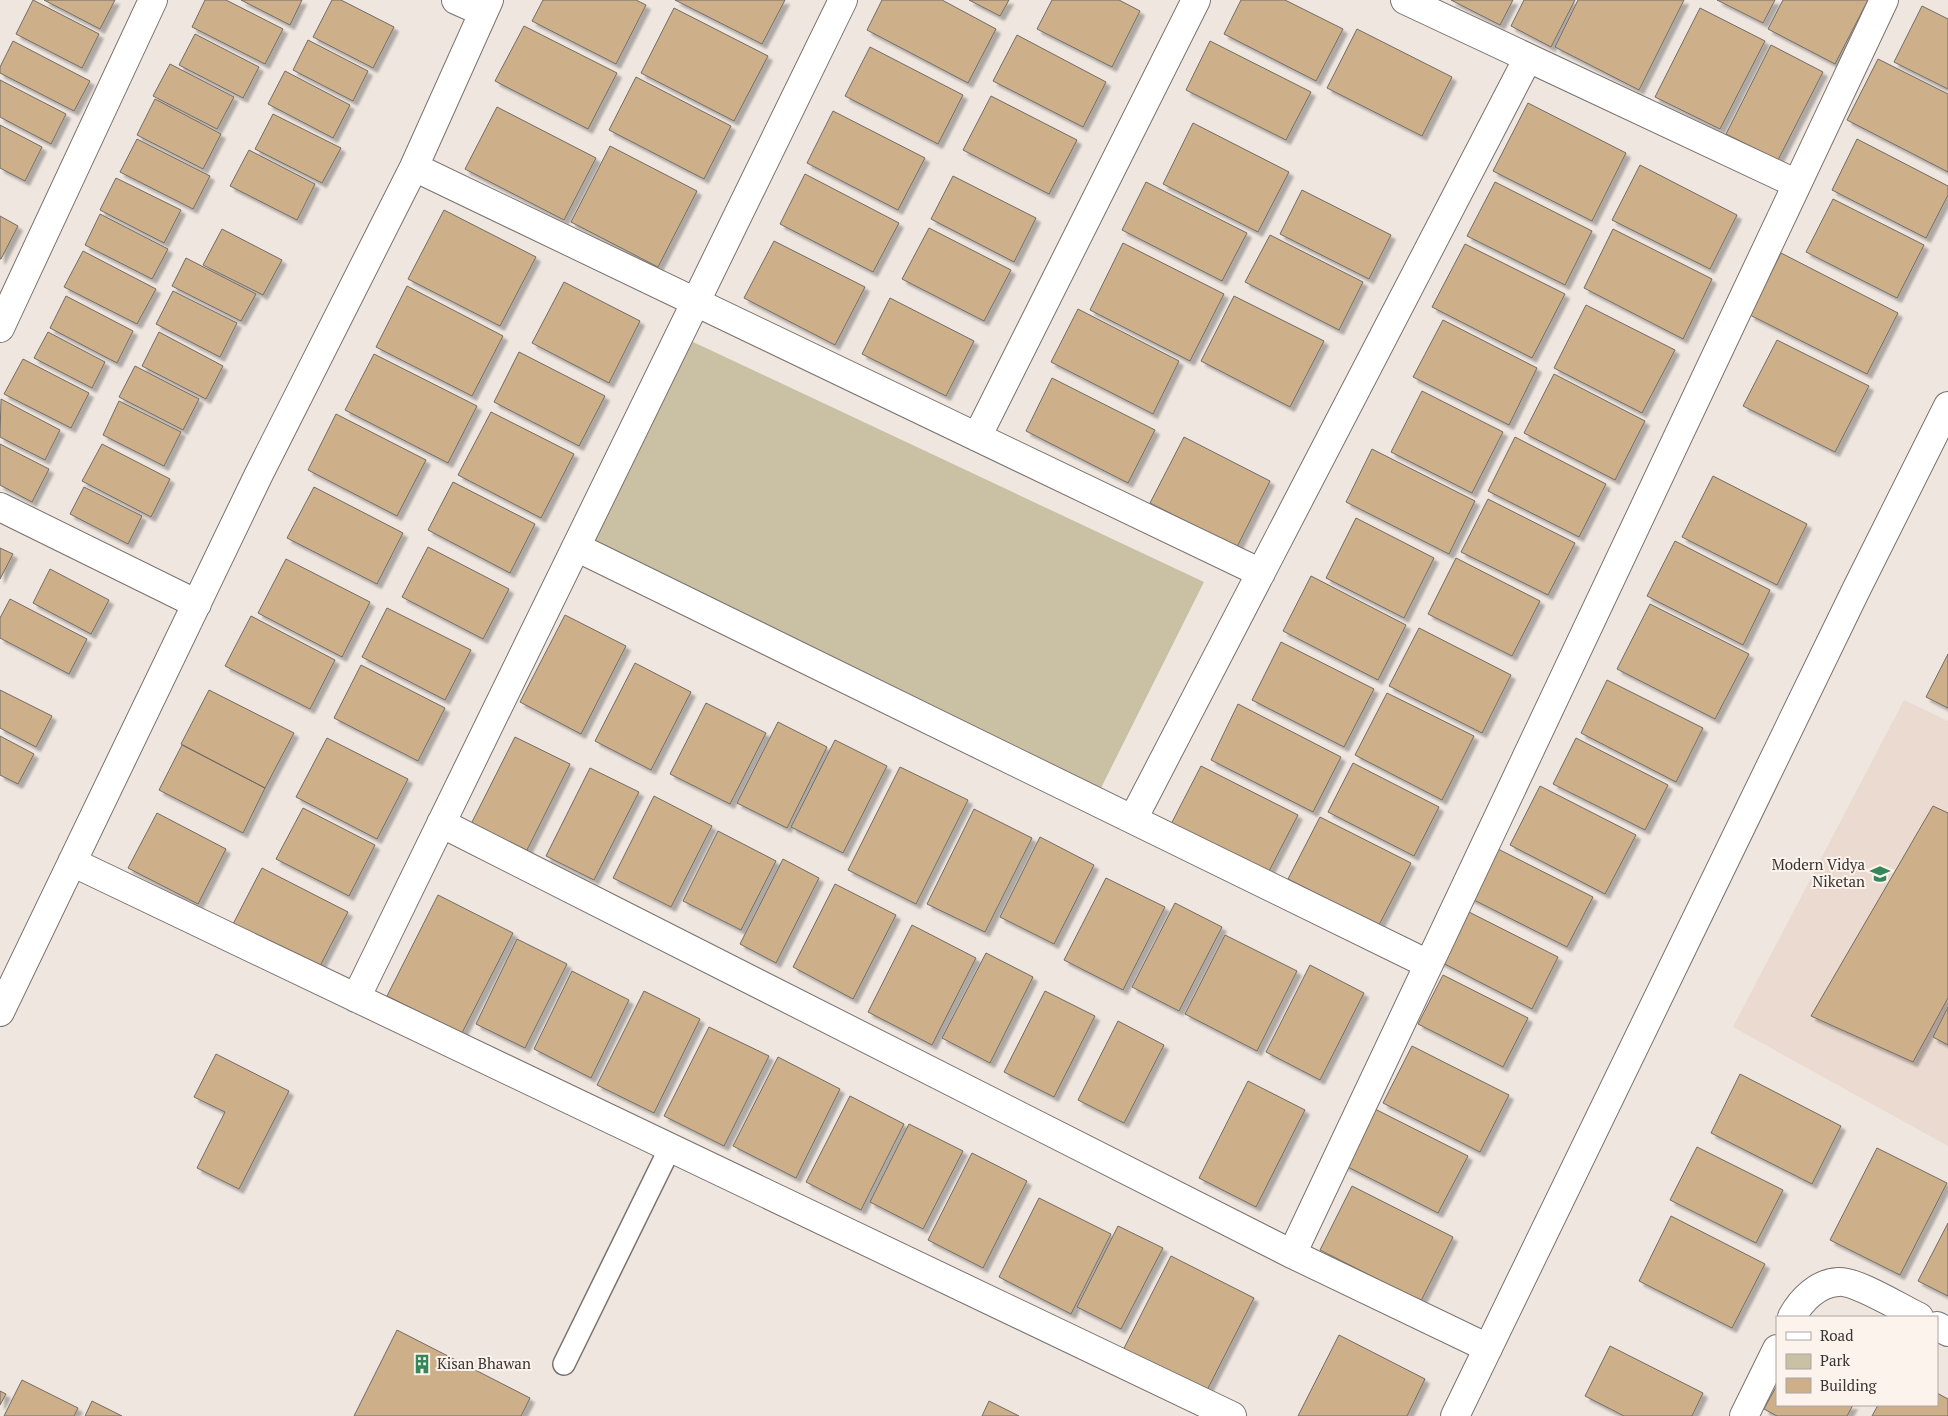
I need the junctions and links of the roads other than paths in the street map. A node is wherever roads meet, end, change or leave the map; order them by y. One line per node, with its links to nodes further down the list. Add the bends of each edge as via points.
1 (153, 0): 12 (street)
2 (456, 0): 7 (street)
3 (843, 0): 11 (street)
4 (1196, 0): 14 (street)
5 (1405, 0): 8 (street)
6 (1884, 0): 10 (street)
7 (486, 6): 9 (street)
8 (1528, 58): 10 (street); 17 (street)
9 (414, 167): 11 (street); 18 (street)
10 (1797, 184): 22 (street)
11 (696, 302): 14 (street); 16 (street)
12 (0, 328)
13 (1948, 406): 29 (street)
14 (977, 437): 17 (street)
15 (0, 507): 18 (street)
16 (576, 547): 19 (street); 20 (street)
17 (1261, 573): 19 (street)
18 (196, 604): 21 (street)
19 (1133, 819): 22 (street)
20 (441, 823): 23 (street); 26 (street)
21 (72, 862): 23 (street); 24 (street)
22 (1428, 964): 26 (street)
23 (356, 998): 25 (street)
24 (0, 1012)
25 (670, 1148): 31 (lane); 32 (street)
26 (1292, 1254): 29 (street)
27 (1792, 1316): 28 (street, via 1798,1305 1819,1287 1839,1281 1857,1286)
28 (1917, 1316)
29 (1488, 1348): 33 (street)
30 (1776, 1351): 34 (street)
31 (564, 1364)
32 (1219, 1413)
33 (1455, 1416)
34 (1744, 1416)

